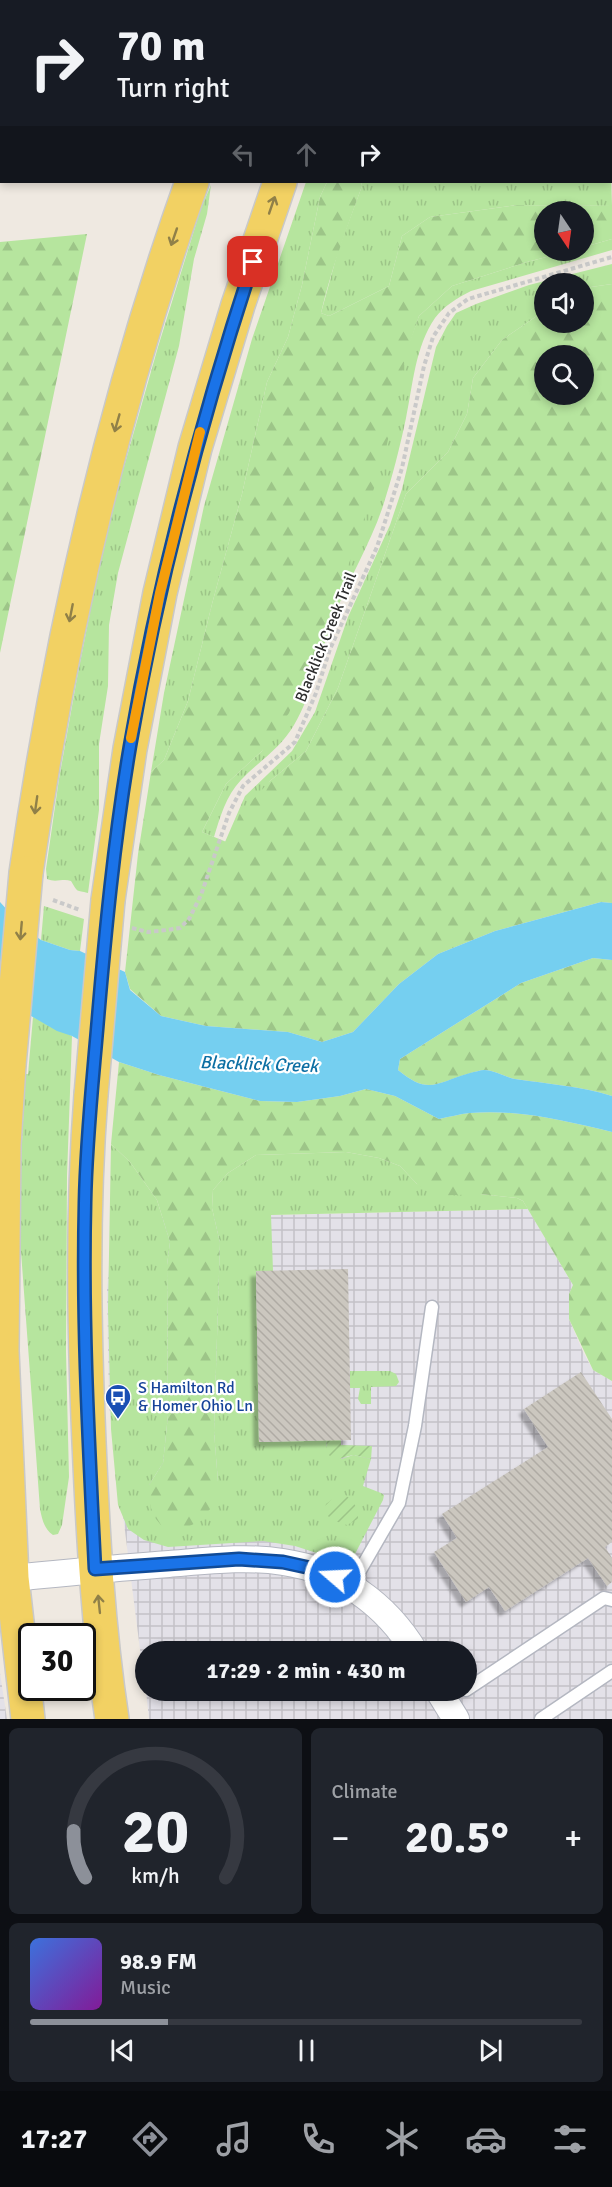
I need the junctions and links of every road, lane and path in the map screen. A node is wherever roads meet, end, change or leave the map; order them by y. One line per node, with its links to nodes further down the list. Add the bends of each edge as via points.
1 (192, 183): 4 (main road, one-way to 4, via 151,304 81,566 52,710)
2 (280, 183): 5 (main road, one-way to 2, via 160,593 195,448)
3 (612, 257): 6 (path, Blacklick Creek Trail, via 468,299 449,313 433,337 427,356 402,468 377,547 330,649 295,742 243,786 189,919 180,928 167,930 148,932)
4 (35, 885): 5 (path); 9 (main road, one-way to 9, bridge, via 9,1065 3,1191)
5 (97, 906): 8 (main road, bridge, via 85,1202 84,1339)
6 (130, 927)
7 (432, 1307): 10 (lane, via 399,1503)
8 (95, 1569): 9 (street); 10 (street, via 239,1559 315,1569); 16 (main road, one-way to 8)
9 (6, 1578): 15 (main road)
10 (351, 1586): 12 (street, via 384,1611)
11 (612, 1600): 14 (lane, via 604,1598)
12 (407, 1641)
13 (612, 1671): 17 (lane)
14 (477, 1684)
15 (28, 1719)
16 (112, 1719)
17 (541, 1719)

